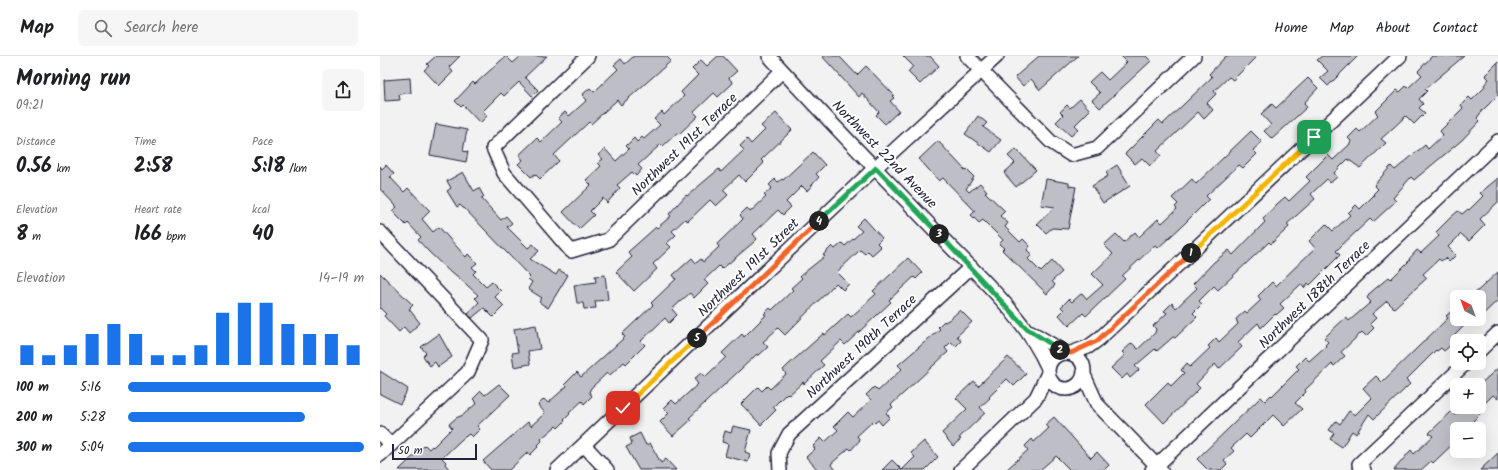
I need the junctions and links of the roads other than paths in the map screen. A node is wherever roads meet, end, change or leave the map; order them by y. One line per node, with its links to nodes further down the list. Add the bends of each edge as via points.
1 (588, 56): 8 (street, Northwest 191st Terrace, via 493,148 504,174 571,251 608,240)
2 (769, 56): 8 (street, Northwest 22nd Avenue)
3 (967, 56): 7 (street)
4 (997, 56): 7 (street, Northwest 191st Street)
5 (1194, 56): 7 (street, via 1098,148 1071,155 1051,142)
6 (1400, 56): 15 (street)
7 (981, 70): 10 (street, Northwest 191st Street)
8 (782, 71): 10 (street, Northwest 22nd Avenue)
9 (1498, 141): 29 (street, Northwest 188th Terrace)
10 (876, 168): 12 (street, Northwest 22nd Avenue); 26 (street, Northwest 191st Street)
11 (380, 232): 25 (street, via 482,340 468,372)
12 (971, 268): 13 (street, Northwest 22nd Avenue); 32 (street, Northwest 190th Terrace, via 789,434 779,453)
13 (1026, 328): 17 (street, Northwest 22nd Avenue); 18 (street, Northwest 22nd Avenue, via 1041,352)
14 (1498, 333): 16 (street)
15 (1097, 341): 17 (street); 20 (street)
16 (1486, 344)
17 (1068, 353): 18 (street, via 1052,359); 20 (street, via 1080,358)
18 (1048, 370): 21 (street, via 1052,383 1056,387); 22 (street)
19 (1459, 370): 28 (street)
20 (1084, 371): 21 (street, via 1078,385); 23 (street)
21 (1066, 389): 22 (street); 23 (street)
22 (1036, 398): 33 (street)
23 (1097, 404): 29 (street)
24 (380, 434): 25 (street)
25 (391, 445): 27 (street)
26 (584, 445): 30 (street, Northwest 191st Street); 31 (street)
27 (380, 455)
28 (1361, 467)
29 (1156, 468)
30 (557, 470)
31 (607, 470)
32 (780, 470)
33 (961, 470)

